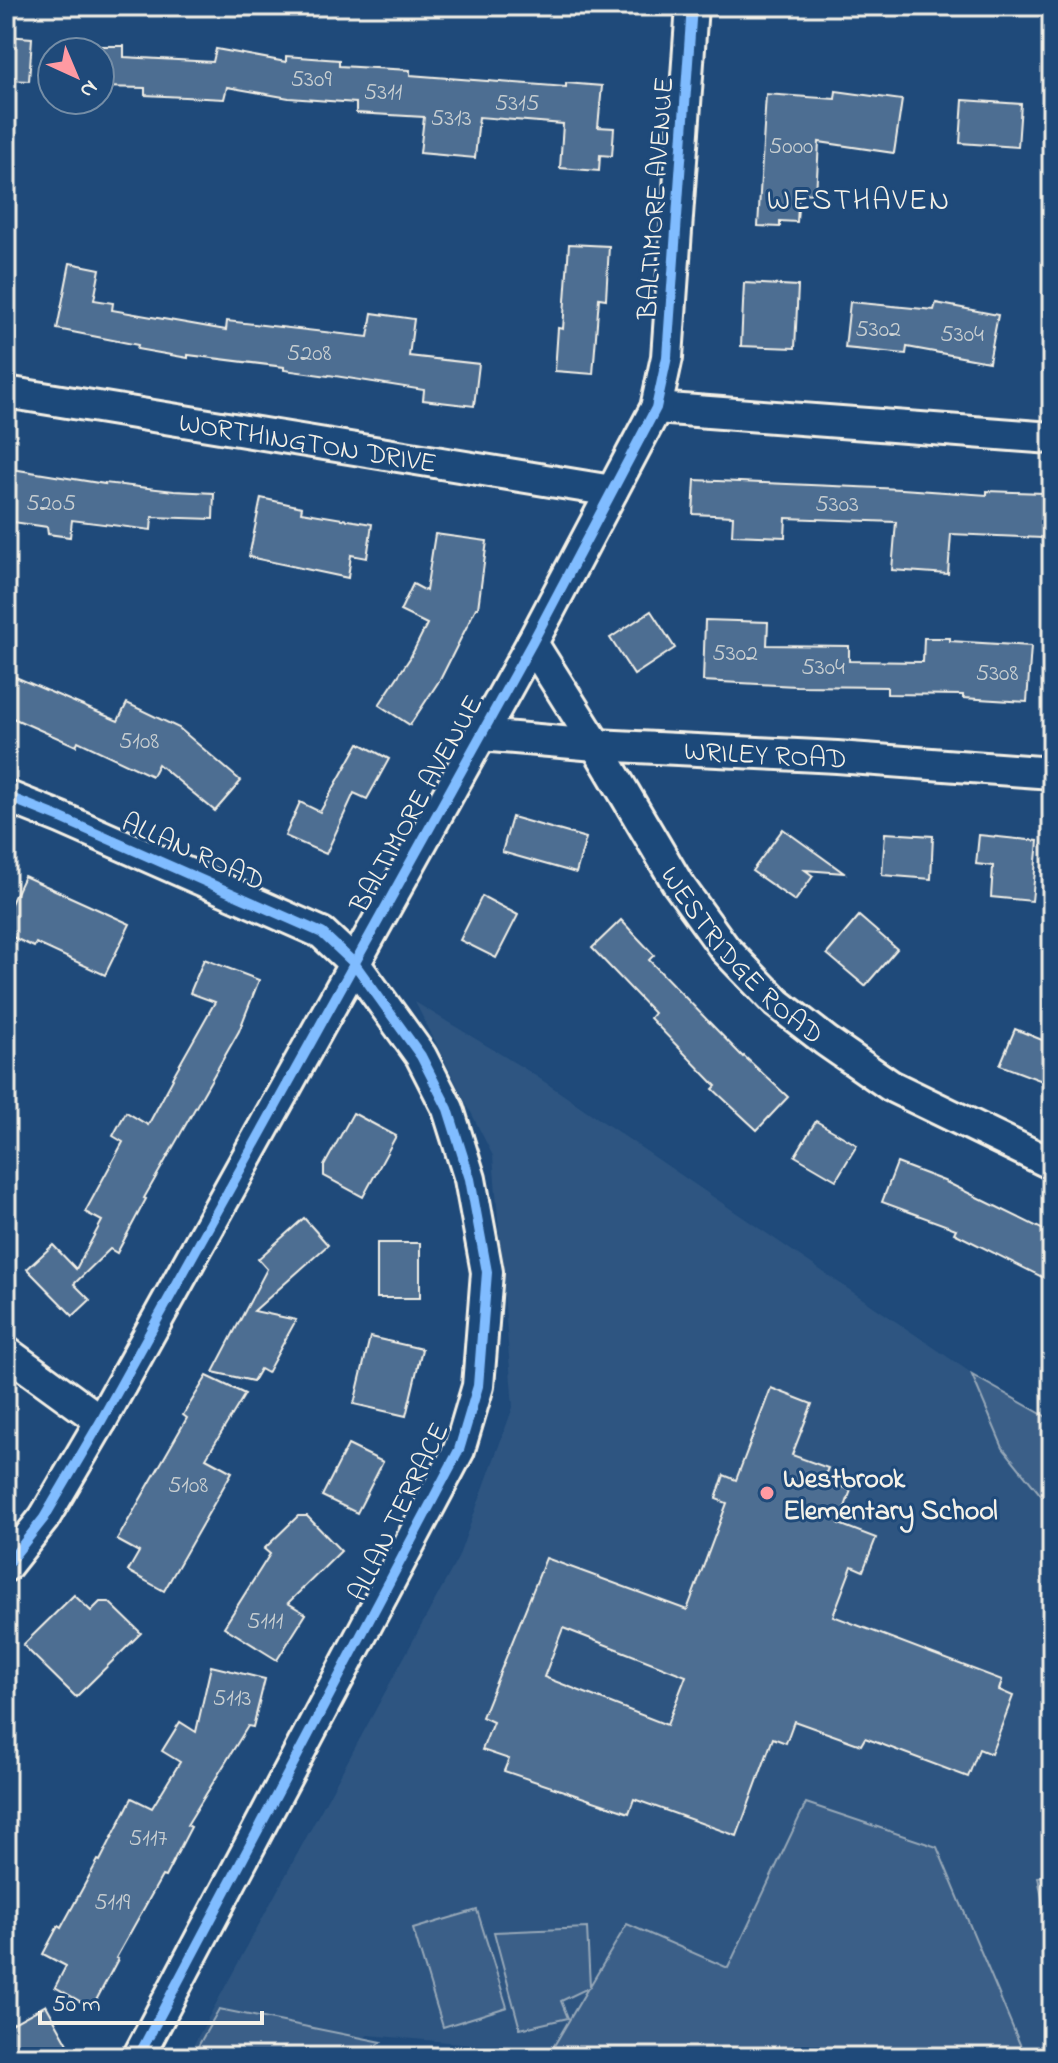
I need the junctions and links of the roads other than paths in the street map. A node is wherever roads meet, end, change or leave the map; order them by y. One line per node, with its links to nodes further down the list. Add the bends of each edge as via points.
1 (692, 6): 3 (street, BALTIMORE AVENUE, via 667,357)
2 (6, 392): 5 (street, WORTHINGTON DRIVE)
3 (656, 408): 4 (street); 5 (street, BALTIMORE AVENUE)
4 (1052, 438)
5 (612, 491): 6 (street, BALTIMORE AVENUE)
6 (532, 643): 7 (street, BALTIMORE AVENUE); 8 (street, WESTRIDGE ROAD)
7 (480, 735): 8 (street, WRILEY ROAD); 11 (street, BALTIMORE AVENUE)
8 (596, 745): 9 (street, WRILEY ROAD); 12 (street, WESTRIDGE ROAD, via 678,884 725,949 777,1003 891,1086)
9 (1052, 773)
10 (6, 796): 11 (street, ALLAN ROAD, via 322,933)
11 (354, 963): 14 (street, BALTIMORE AVENUE); 16 (street, ALLAN TERRACE, via 421,1056 448,1109 470,1179 487,1272 478,1386 459,1450)
12 (1052, 1164)
13 (6, 1352): 14 (street)
14 (101, 1421): 15 (street, BALTIMORE AVENUE, via 44,1518)
15 (6, 1566)
16 (138, 2057)

